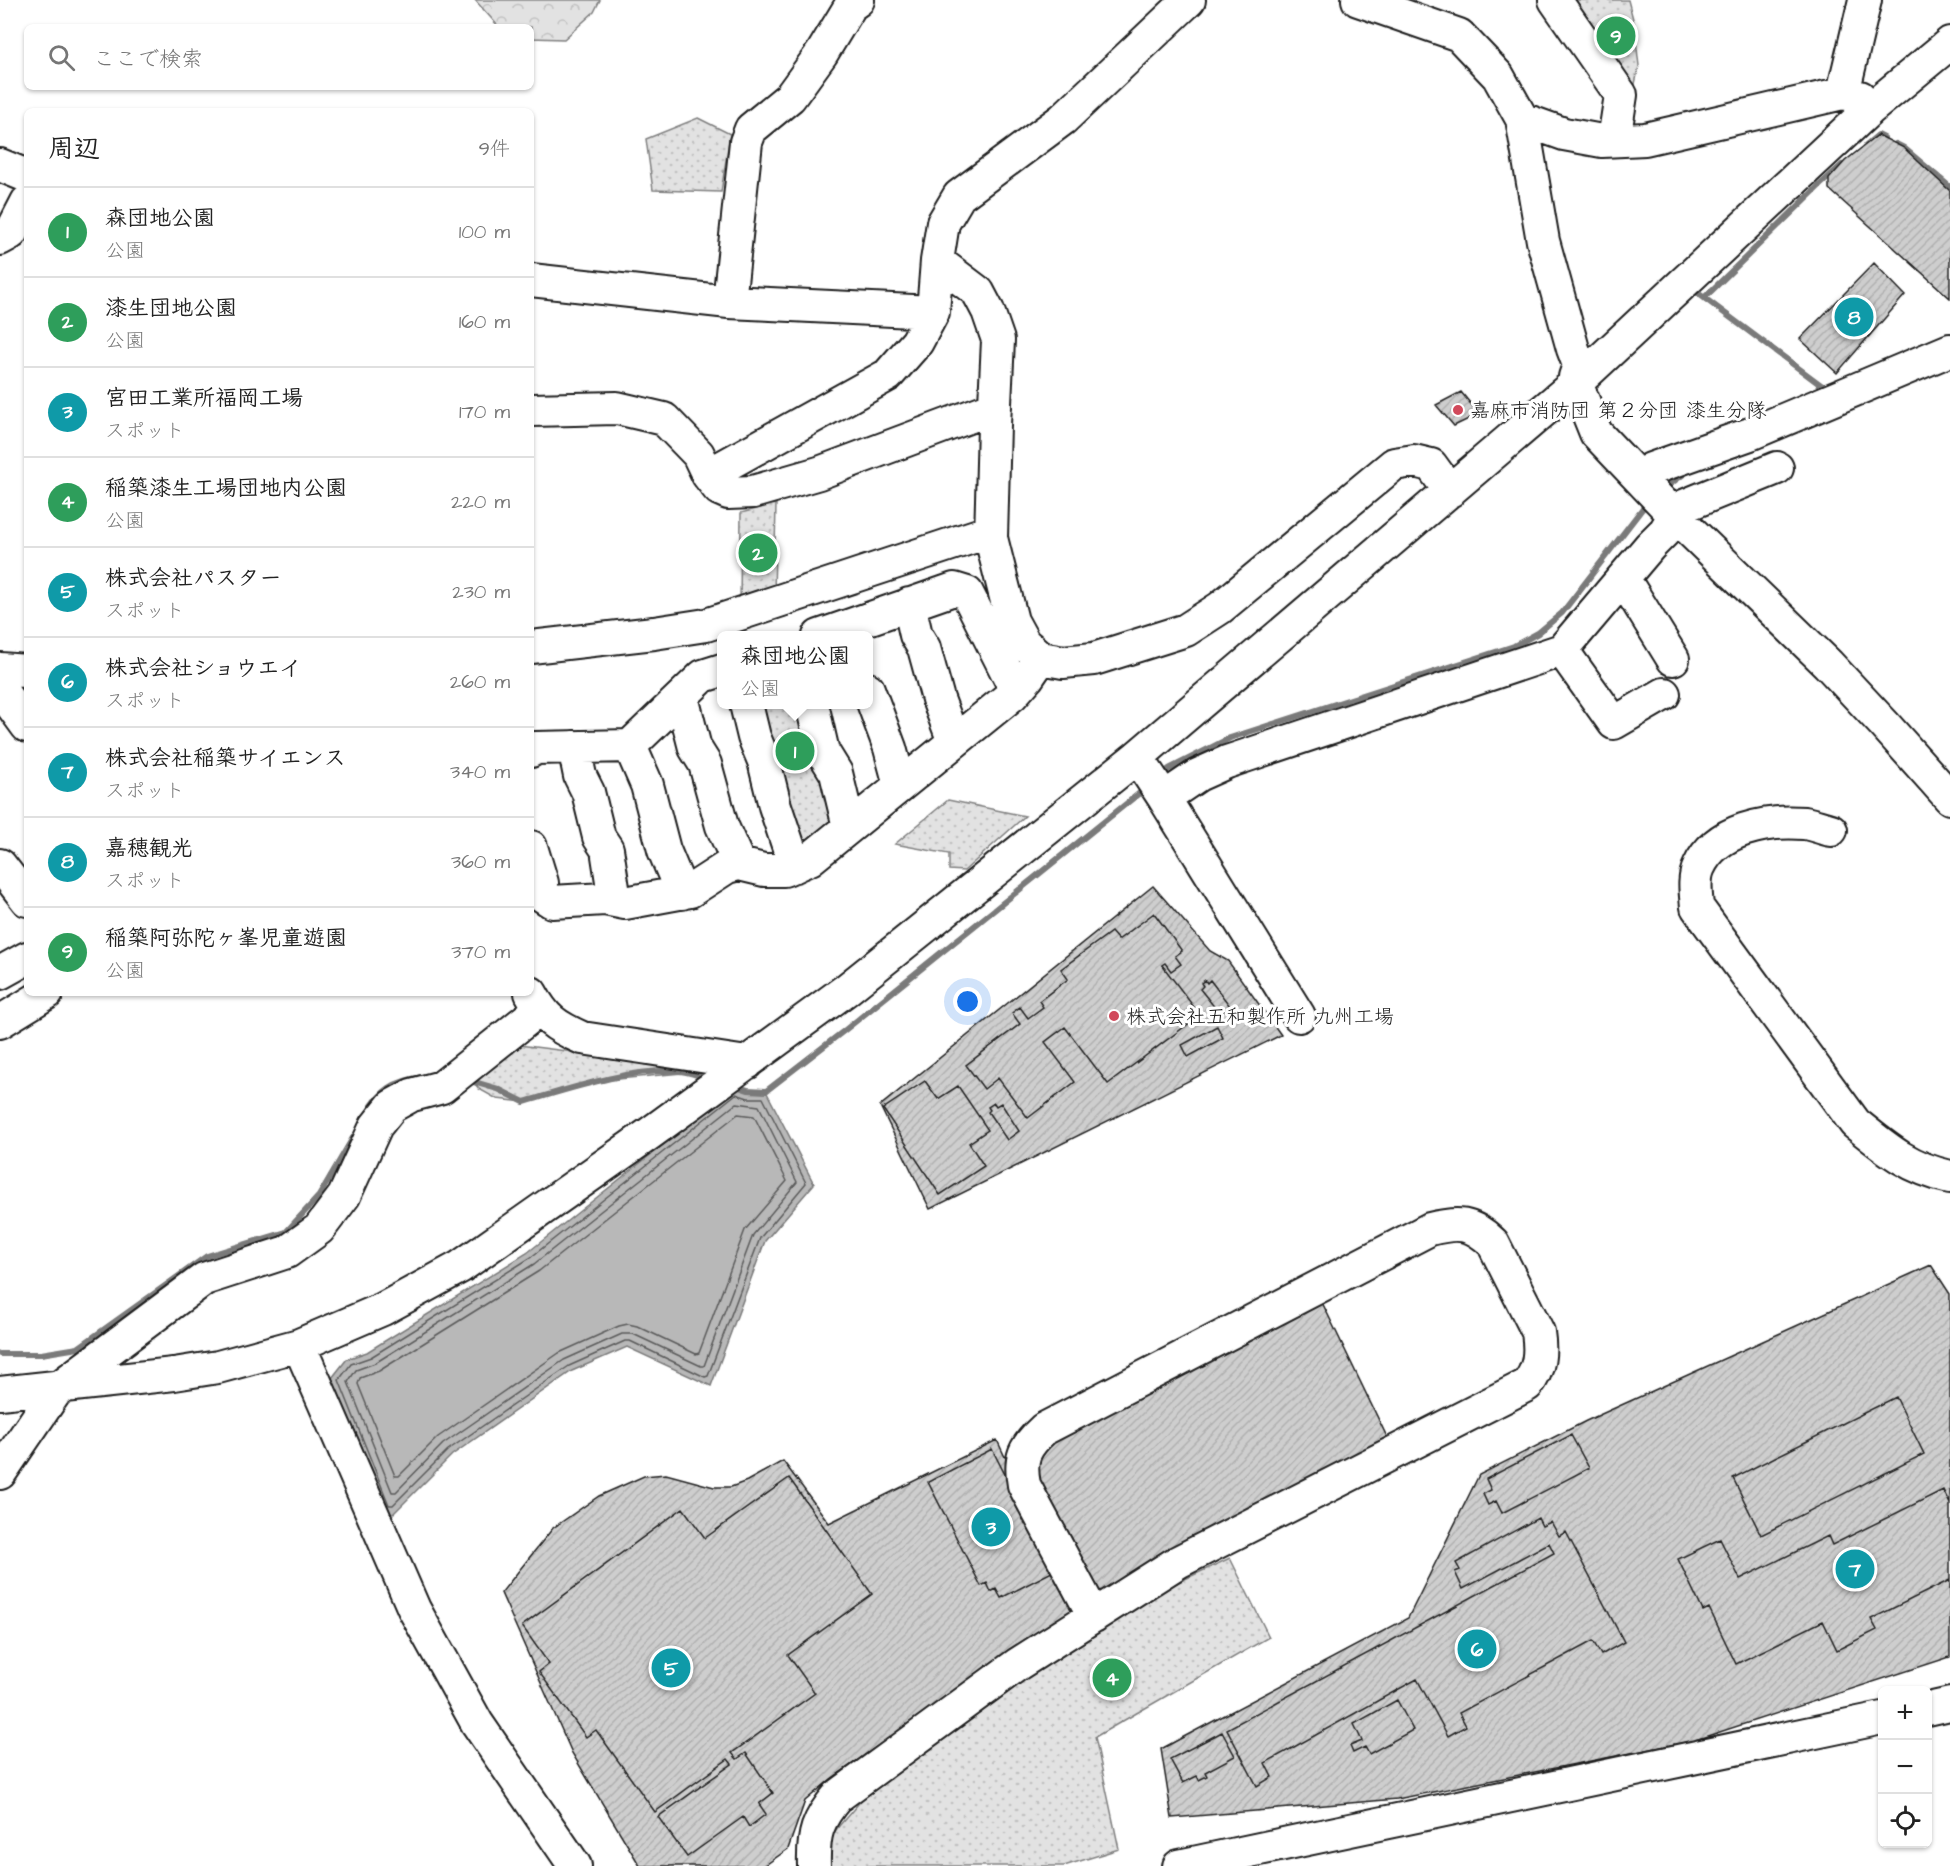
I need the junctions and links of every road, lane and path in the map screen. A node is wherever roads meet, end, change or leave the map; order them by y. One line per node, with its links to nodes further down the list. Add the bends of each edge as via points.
1 (858, 0): 17 (street, via 790,97 751,129 746,142)
2 (1189, 0): 15 (street, via 1063,119 959,196 943,223)
3 (1358, 0): 9 (street, via 1459,35 1498,76)
4 (1555, 0): 10 (street, via 1621,95)
5 (1865, 0): 7 (street)
6 (1950, 43): 8 (street)
7 (1843, 93): 8 (street, via 1860,97); 10 (street, via 1645,139)
8 (1869, 110): 20 (street)
9 (1521, 119): 10 (street, via 1564,135); 20 (street, via 1543,241 1579,365)
10 (1614, 140)
11 (0, 165): 12 (street)
12 (24, 175)
13 (24, 208): 14 (street, via 11,233)
14 (0, 239)
15 (937, 261): 18 (street); 21 (street, via 978,292 988,311 998,340)
16 (534, 280): 17 (street)
17 (729, 302): 18 (street)
18 (933, 312): 24 (street, via 917,342 888,375)
19 (1950, 350): 25 (street, via 1750,435 1651,469)
20 (1576, 383): 25 (street, via 1596,434); 26 (street)
21 (995, 407): 24 (street, via 819,473 753,492 728,493 718,489); 28 (street)
22 (534, 410): 24 (street, via 617,408 664,419 698,454)
23 (1777, 468): 27 (street, via 1679,508)
24 (708, 475)
25 (1644, 483): 27 (street)
26 (1450, 490): 34 (street, via 1431,465 1414,461 1394,464 1220,608 1186,630 1095,659 1063,662); 53 (street)
27 (1675, 516): 29 (street); 56 (street, via 1828,664)
28 (991, 531): 32 (street, via 706,625); 34 (street, via 1012,621 1023,643)
29 (1623, 578): 33 (street); 35 (street)
30 (909, 604): 31 (street); 42 (street, via 954,589 967,593); 49 (street)
31 (842, 631)
32 (534, 647)
33 (1562, 650): 43 (street, via 1614,723); 55 (street, via 1227,762 1198,775)
34 (1041, 658): 42 (street)
35 (1673, 659)
36 (0, 669): 37 (street)
37 (24, 671)
38 (717, 672): 44 (street, via 704,676)
39 (0, 674): 40 (street)
40 (24, 683)
41 (0, 689): 48 (street)
42 (1016, 690): 49 (street)
43 (1664, 694)
44 (682, 697): 50 (street); 60 (street, via 695,748 705,764 722,826)
45 (873, 702): 54 (street)
46 (748, 709): 62 (street)
47 (813, 709): 57 (street, via 823,752 836,773)
48 (24, 722)
49 (954, 742): 54 (street)
50 (630, 746): 51 (street); 64 (street, via 647,785 664,850)
51 (574, 747): 52 (street); 66 (street, via 599,837 607,849)
52 (534, 749)
53 (1137, 757): 55 (street); 75 (street, via 846,990)
54 (900, 785): 57 (street)
55 (1164, 798): 72 (street)
56 (1950, 798)
57 (849, 828): 62 (street)
58 (1830, 830): 76 (street, via 1805,823 1767,824 1738,831 1708,850 1698,868 1697,908 1855,1123 1889,1151 1918,1168)
59 (534, 857): 63 (street, via 542,883)
60 (739, 864): 62 (street, via 764,870); 64 (street)
61 (0, 865): 65 (street)
62 (795, 866)
63 (536, 887): 66 (street, via 552,902)
64 (682, 893): 66 (street, via 625,903)
65 (24, 896)
66 (615, 901)
67 (24, 960): 68 (street)
68 (0, 973)
69 (41, 996): 73 (street)
70 (513, 996): 74 (street)
71 (535, 1001): 74 (street); 75 (street, via 557,1027 582,1038)
72 (1299, 1016)
73 (0, 1022)
74 (508, 1033): 78 (street, via 442,1087 412,1095 392,1106 376,1126 344,1196 319,1229 287,1252 204,1279)
75 (740, 1067): 77 (street, via 460,1267 383,1309)
76 (1950, 1177)
77 (299, 1345): 78 (street, via 207,1369); 85 (street, via 414,1609 477,1723)
78 (58, 1388): 79 (street); 80 (street)
79 (0, 1393)
80 (0, 1473)
81 (1094, 1616): 81 (street, via 1178,1562 1527,1385 1539,1362 1538,1332 1492,1243 1481,1231 1467,1225 1430,1229 1044,1429 1032,1439 1024,1452 1021,1469 1024,1485); 86 (street, via 1018,1664 838,1796 823,1813 813,1844)
82 (1950, 1704): 83 (street)
83 (1932, 1707)
84 (1878, 1719): 87 (street)
85 (574, 1866)
86 (814, 1866)
87 (1179, 1866)

